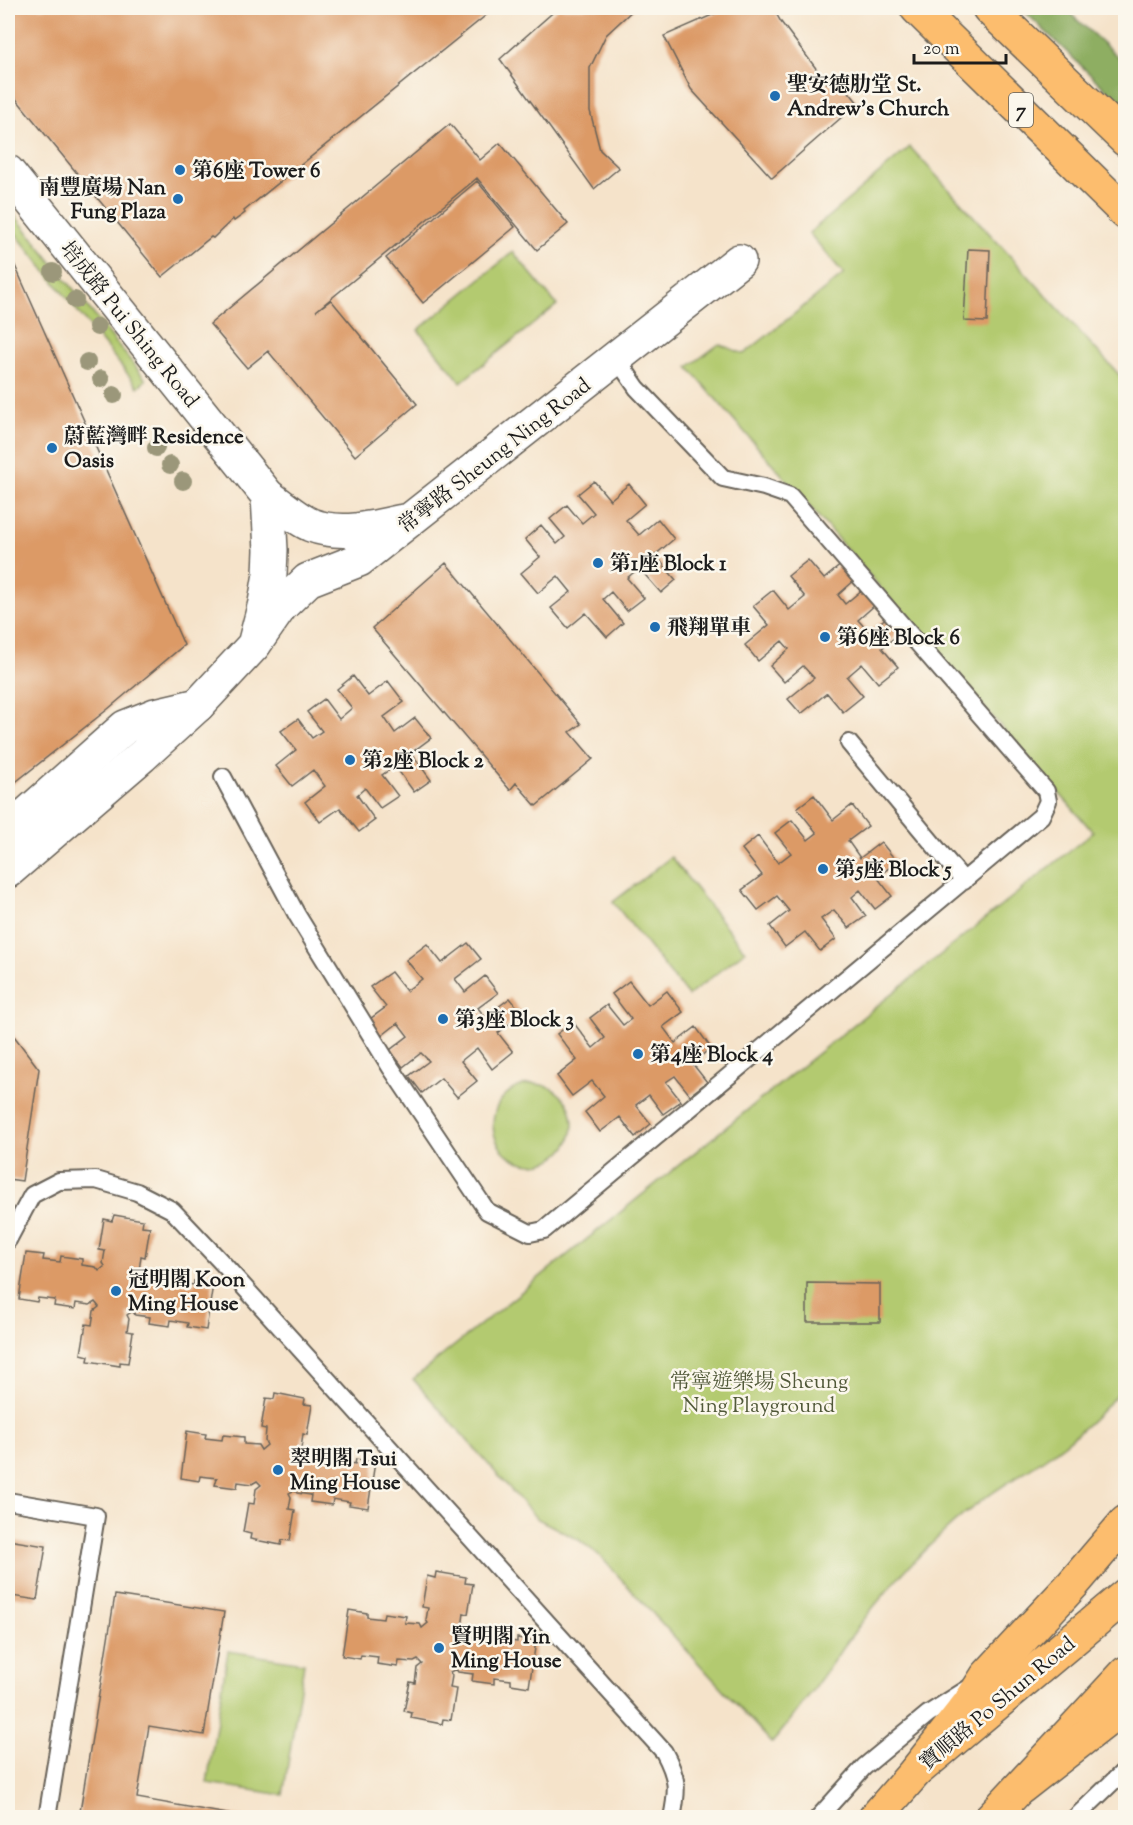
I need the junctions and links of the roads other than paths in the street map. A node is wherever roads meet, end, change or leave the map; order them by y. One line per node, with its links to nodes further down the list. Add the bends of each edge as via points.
1 (917, 8): 5 (main road, 7)
2 (989, 8): 3 (main road, 7)
3 (1125, 140)
4 (8, 172): 8 (street, 培成路 Pui Shing Road)
5 (1125, 213)
6 (739, 261): 7 (street, 常寧路 Sheung Ning Road)
7 (617, 359): 9 (street, 常寧路 Sheung Ning Road); 16 (lane, via 637,388 723,478 790,496 1046,791 1048,801 1041,816)
8 (268, 496): 9 (street, 培成路 Pui Shing Road, via 310,525 337,530 367,530); 10 (street, 常寧路 Sheung Ning Road, via 270,574)
9 (413, 518): 10 (street, 常寧路 Sheung Ning Road, via 359,560 308,580 281,606)
10 (254, 645): 11 (street, 常寧路 Sheung Ning Road)
11 (198, 705): 14 (street, via 155,715 125,728); 15 (street, 常寧路 Sheung Ning Road)
12 (849, 743): 16 (lane)
13 (223, 777): 16 (lane, via 297,915 397,1078 487,1211 530,1233 544,1230)
14 (8, 831)
15 (8, 871)
16 (964, 881)
17 (8, 1240): 28 (lane, via 32,1195 59,1181 96,1180 137,1192 172,1210 664,1752 675,1772 678,1791)
18 (8, 1502): 27 (lane, via 96,1516)
19 (1125, 1522): 22 (main road)
20 (1125, 1594): 25 (main road, 寶順路 Po Shun Road)
21 (1125, 1672): 26 (main road)
22 (987, 1676): 25 (main road); 29 (lane, 寶順路 Po Shun Road, via 928,1714 864,1767)
23 (1125, 1705): 26 (main road)
24 (1125, 1769): 32 (lane)
25 (916, 1771): 30 (main road, 寶順路 Po Shun Road)
26 (1021, 1787): 31 (main road)
27 (47, 1818)
28 (672, 1818)
29 (819, 1818)
30 (875, 1818)
31 (991, 1818)
32 (1075, 1818)

